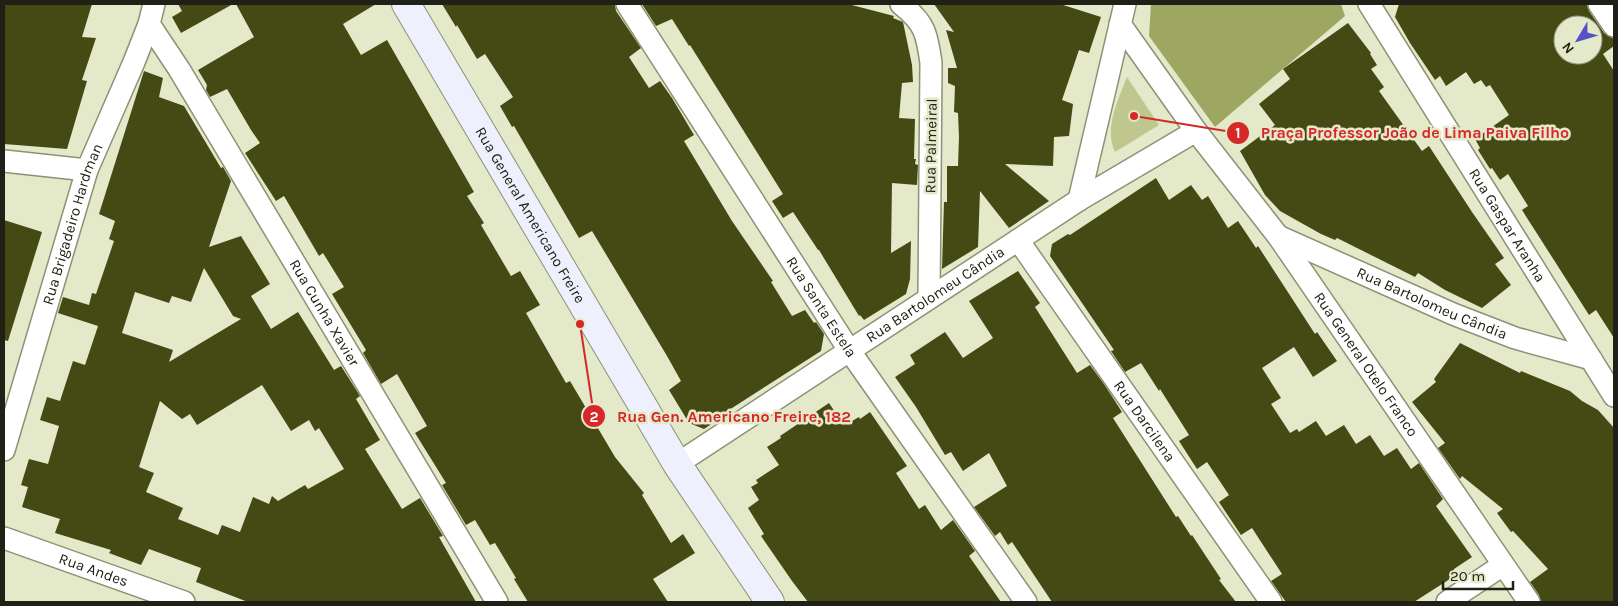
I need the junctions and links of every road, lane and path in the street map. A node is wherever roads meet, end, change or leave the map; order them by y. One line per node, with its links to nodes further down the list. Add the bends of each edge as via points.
1 (406, 4): 20 (main road, Rua General Americano Freire)
2 (627, 4): 16 (street, Rua Santa Estela)
3 (901, 4): 15 (street, Rua Palmeiral, via 914,14 928,36 931,64)
4 (1369, 4): 17 (street, Rua Gaspar Aranha)
5 (1599, 4): 8 (street)
6 (151, 14): 11 (street, Rua Brigadeiro Hardman); 24 (street, Rua Cunha Xavier, via 179,69)
7 (1122, 14): 9 (street, Rua General Otelo Franco); 12 (street)
8 (1614, 26)
9 (1196, 131): 12 (street, Rua Bartolomeu Cândia); 13 (street, Rua General Otelo Franco)
10 (4, 161): 11 (street)
11 (87, 170): 19 (street, Rua Brigadeiro Hardman)
12 (1079, 200): 14 (street, Rua Bartolomeu Cândia)
13 (1278, 236): 17 (street, Rua Bartolomeu Cândia, via 1453,314 1514,338); 22 (street, Rua General Otelo Franco)
14 (1018, 240): 15 (street, Rua Bartolomeu Cândia); 27 (street, Rua Darcilena)
15 (929, 298): 16 (street, Rua Bartolomeu Cândia)
16 (849, 350): 20 (street, Rua Bartolomeu Cândia); 26 (street, Rua Santa Estela)
17 (1590, 359): 18 (street, Rua Gaspar Aranha)
18 (1614, 396)
19 (4, 450)
20 (677, 464): 25 (main road, Rua General Americano Freire)
21 (4, 538): 23 (street, Rua Andes)
22 (1503, 565): 28 (street); 29 (street, Rua General Otelo Franco)
23 (184, 602)
24 (497, 602)
25 (770, 602)
26 (1026, 602)
27 (1271, 602)
28 (1447, 602)
29 (1529, 602)

